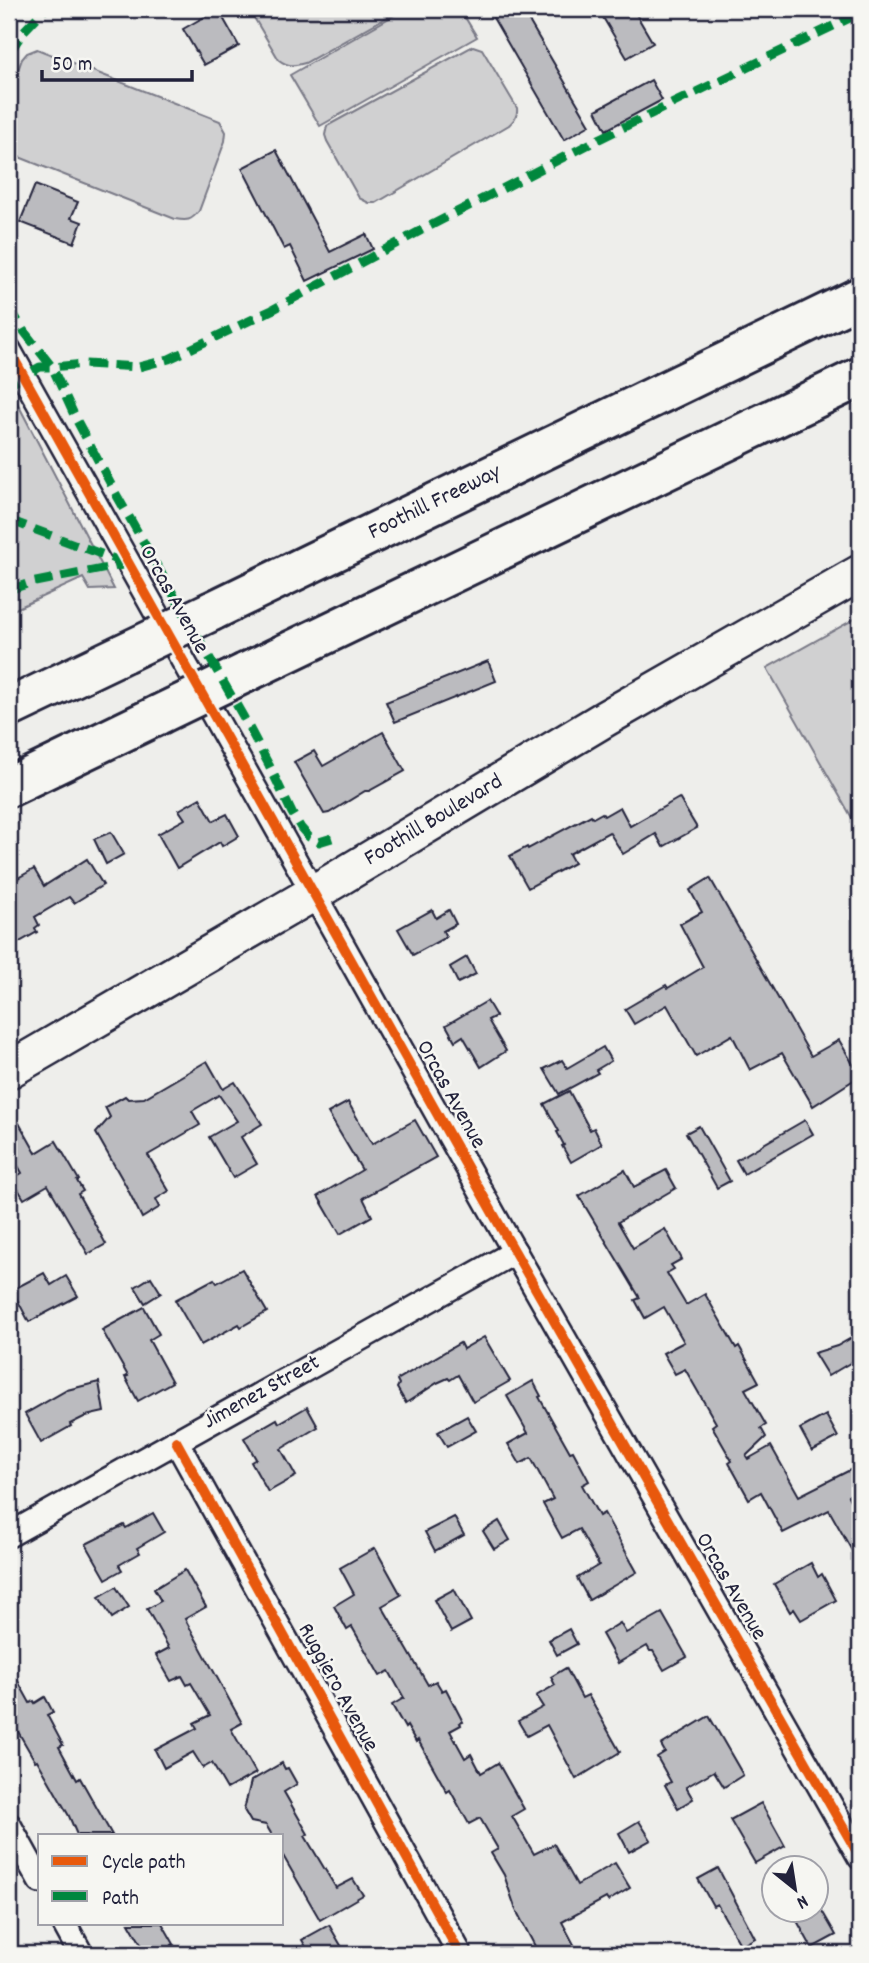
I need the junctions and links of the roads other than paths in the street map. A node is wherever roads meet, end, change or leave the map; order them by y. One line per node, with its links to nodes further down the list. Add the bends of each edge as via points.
1 (860, 297): 5 (highway, Foothill Freeway, bridge)
2 (9, 350): 7 (street, Orcas Avenue)
3 (860, 377): 6 (highway, bridge)
4 (860, 573): 7 (main road, Foothill Boulevard)
5 (9, 708)
6 (9, 787)
7 (312, 894): 8 (main road, Foothill Boulevard); 9 (street, Orcas Avenue)
8 (9, 1070)
9 (515, 1252): 10 (street, Jimenez Street); 13 (street, Orcas Avenue)
10 (176, 1441): 11 (street, Jimenez Street); 17 (street, Ruggiero Avenue)
11 (9, 1535)
12 (12, 1839): 14 (street)
13 (860, 1857)
14 (38, 1878)
15 (65, 1924): 16 (street)
16 (81, 1954)
17 (460, 1954)

